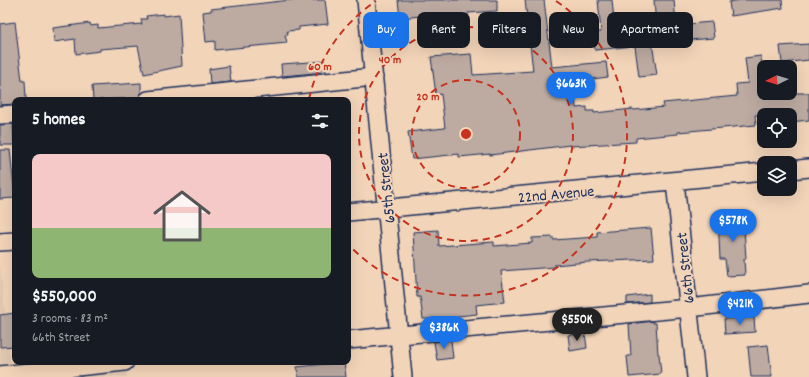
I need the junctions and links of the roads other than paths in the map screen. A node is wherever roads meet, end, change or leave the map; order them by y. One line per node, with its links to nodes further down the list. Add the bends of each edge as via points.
1 (366, 0): 2 (street, 65th Street)
2 (374, 77): 3 (street); 10 (street, 65th Street)
3 (177, 97)
4 (12, 114): 5 (street)
5 (0, 115)
6 (809, 168): 7 (street)
7 (797, 169)
8 (757, 173): 9 (street, 22nd Avenue)
9 (675, 182): 10 (street, 22nd Avenue); 15 (street, 66th Street)
10 (387, 209): 11 (street, 22nd Avenue); 16 (street, 65th Street)
11 (351, 212)
12 (12, 241): 13 (street)
13 (0, 242)
14 (809, 294): 15 (street)
15 (689, 308): 16 (street); 21 (street, 66th Street)
16 (399, 334): 17 (street); 20 (street, 65th Street)
17 (351, 340)
18 (94, 365): 19 (street)
19 (0, 374)
20 (403, 377)
21 (696, 377)

